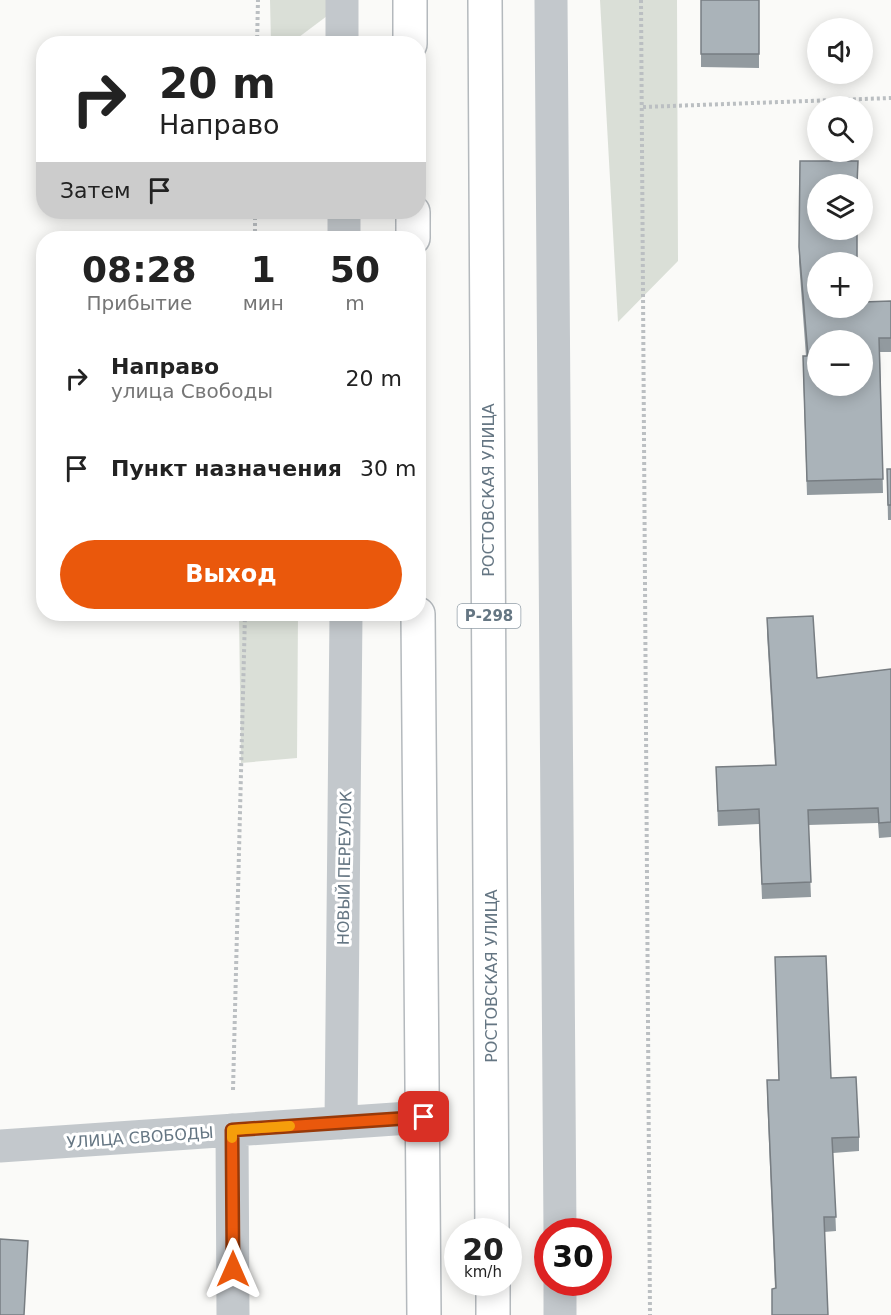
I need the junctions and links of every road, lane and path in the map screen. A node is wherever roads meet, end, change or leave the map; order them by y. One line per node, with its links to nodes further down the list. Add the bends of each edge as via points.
1 (258, 0): 7 (path)
2 (342, 0): 8 (street)
3 (410, 0): 9 (highway)
4 (485, 0): 19 (highway, РОСТОВСКАЯ УЛИЦА / Р-298)
5 (551, 0): 20 (street)
6 (641, 0): 11 (path)
7 (257, 36)
8 (342, 36)
9 (411, 36)
10 (891, 98): 11 (path)
11 (643, 107): 27 (path)
12 (245, 621): 17 (path)
13 (346, 621): 16 (street, НОВЫЙ ПЕРЕУЛОК)
14 (418, 621): 15 (highway)
15 (424, 1117): 16 (street, УЛИЦА СВОБОДЫ); 24 (highway)
16 (341, 1123): 17 (street, УЛИЦА СВОБОДЫ)
17 (232, 1130): 18 (street, УЛИЦА СВОБОДЫ); 23 (street)
18 (0, 1146)
19 (492, 1218)
20 (560, 1218)
21 (493, 1296): 25 (highway)
22 (560, 1296): 26 (street)
23 (233, 1315)
24 (424, 1315)
25 (493, 1315)
26 (560, 1315)
27 (650, 1315)

